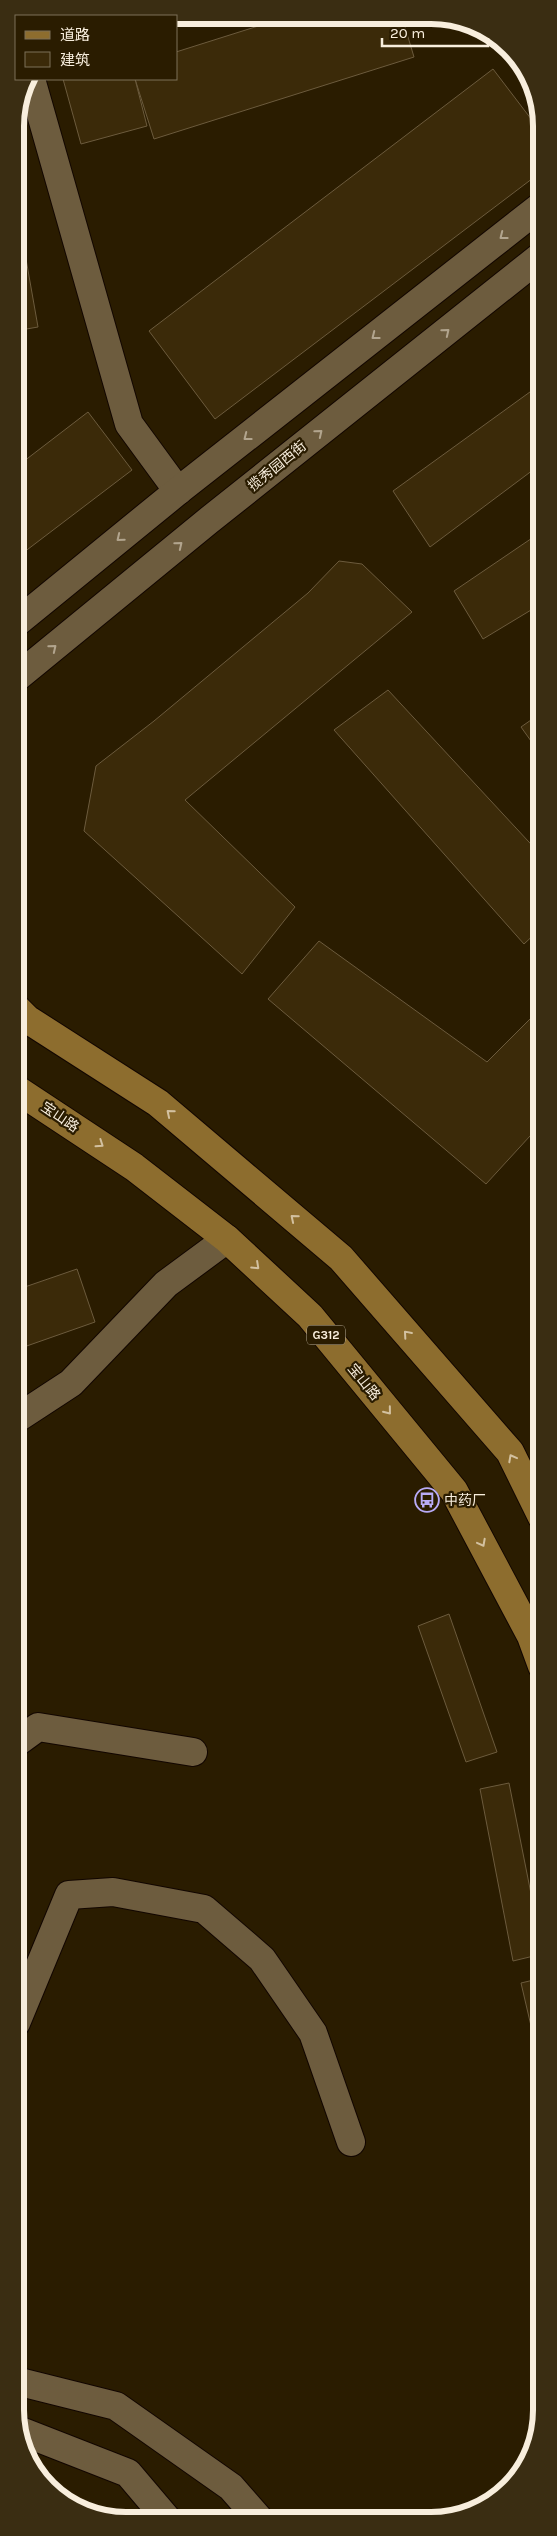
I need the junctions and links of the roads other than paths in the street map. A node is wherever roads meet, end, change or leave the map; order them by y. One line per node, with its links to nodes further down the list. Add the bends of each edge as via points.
1 (33, 85): 4 (street, via 129,424)
2 (533, 212): 4 (street, one-way to 4)
3 (533, 262): 6 (street, 揽秀园西街, one-way to 3)
4 (178, 490): 5 (street, one-way to 5)
5 (24, 617)
6 (24, 673)
7 (24, 1017): 11 (main road, one-way to 7, via 510,1452 340,1258 158,1103)
8 (24, 1094): 9 (main road, 宝山路 / G312, one-way to 9, via 134,1167)
9 (226, 1239): 10 (street, via 166,1284 71,1383); 12 (main road, 宝山路 / G312, one-way to 12, via 310,1316 454,1492)
10 (24, 1413)
11 (533, 1499)
12 (533, 1641)
13 (24, 1737): 14 (street, via 38,1727)
14 (193, 1752)
15 (24, 2005): 16 (street, via 69,1895 113,1892 204,1909 262,1959 312,2033)
16 (351, 2142)
17 (24, 2385): 20 (street, via 116,2406 232,2487)
18 (26, 2433): 19 (street, via 128,2473)
19 (161, 2512)
20 (253, 2512)

